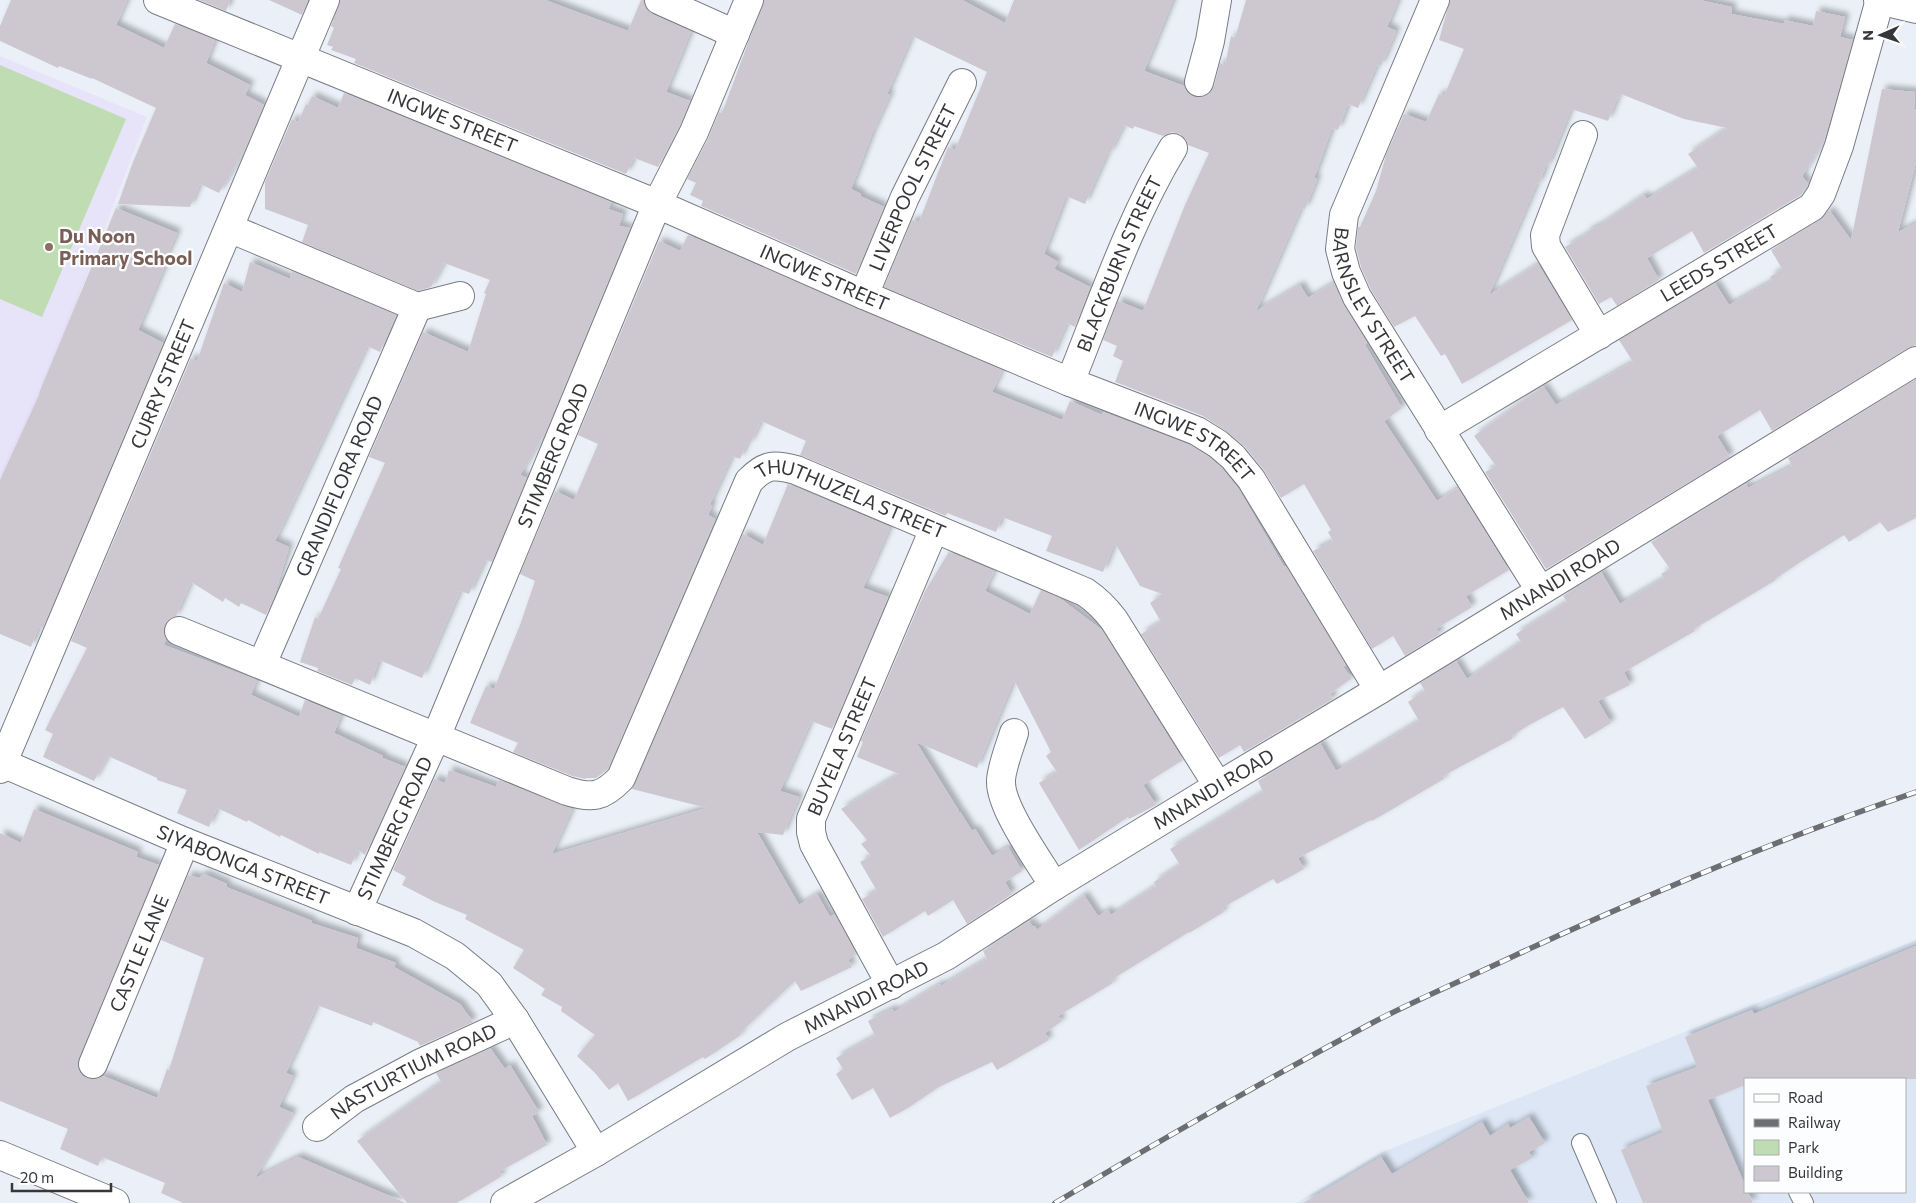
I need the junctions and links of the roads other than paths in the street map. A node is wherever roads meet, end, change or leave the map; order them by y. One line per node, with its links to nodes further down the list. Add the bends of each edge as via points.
1 (158, 0): 10 (street, INGWE STREET)
2 (325, 0): 10 (street, CURRY STREET)
3 (659, 0): 9 (street)
4 (749, 0): 9 (street, STIMBERG ROAD)
5 (1216, 0): 11 (street)
6 (1435, 0): 23 (street, BARNSLEY STREET, via 1344,215 1340,250 1357,296)
7 (1879, 0): 8 (street); 20 (street, LEEDS STREET, via 1839,146 1821,194 1812,207)
8 (1916, 8)
9 (735, 34): 15 (street, STIMBERG ROAD, via 694,132)
10 (300, 59): 15 (street, INGWE STREET); 16 (street, CURRY STREET)
11 (1199, 82)
12 (962, 83): 17 (street, LIVERPOOL STREET, via 906,197)
13 (1583, 135): 20 (street, via 1545,236 1546,246)
14 (1173, 148): 22 (street, BLACKBURN STREET, via 1153,181)
15 (658, 204): 17 (street, INGWE STREET); 30 (street, STIMBERG ROAD)
16 (229, 228): 19 (street); 31 (street, CURRY STREET)
17 (864, 295): 22 (street, INGWE STREET)
18 (460, 296): 19 (street)
19 (417, 307): 27 (street, GRANDIFLORA ROAD)
20 (1599, 335): 23 (street, LEEDS STREET)
21 (1916, 361): 25 (street, MNANDI ROAD)
22 (1070, 382): 28 (street, INGWE STREET, via 1197,431 1233,457 1251,479)
23 (1439, 430): 25 (street, BARNSLEY STREET)
24 (934, 529): 30 (street, THUTHUZELA STREET, via 796,470 768,467 749,481 621,778 609,790 584,797); 32 (street, THUTHUZELA STREET, via 1085,592 1103,605); 36 (street, BUYELA STREET, via 811,819 814,844)
25 (1540, 590): 28 (street, MNANDI ROAD)
26 (179, 631): 27 (street)
27 (262, 664): 30 (street)
28 (1379, 690): 32 (street, MNANDI ROAD)
29 (1014, 733): 34 (street, via 1000,778 1001,788 1012,817)
30 (436, 737): 35 (street, STIMBERG ROAD)
31 (1, 764): 33 (street, SIYABONGA STREET)
32 (1218, 786): 34 (street, MNANDI ROAD)
33 (185, 842): 35 (street, SIYABONGA STREET); 38 (street, CASTLE LANE)
34 (1054, 886): 36 (street, MNANDI ROAD, via 946,956)
35 (358, 910): 37 (street, SIYABONGA STREET, via 414,933 455,956 489,984)
36 (891, 985): 41 (street, MNANDI ROAD, via 786,1037)
37 (514, 1020): 39 (street, NASTURTIUM ROAD, via 419,1064 354,1099); 41 (street, SIYABONGA STREET)
38 (93, 1064)
39 (317, 1126)
40 (1581, 1143): 46 (lane)
41 (596, 1152): 45 (street, MNANDI ROAD)
42 (0, 1155): 43 (street)
43 (86, 1198): 44 (street)
44 (115, 1203)
45 (505, 1203)
46 (1607, 1203)

